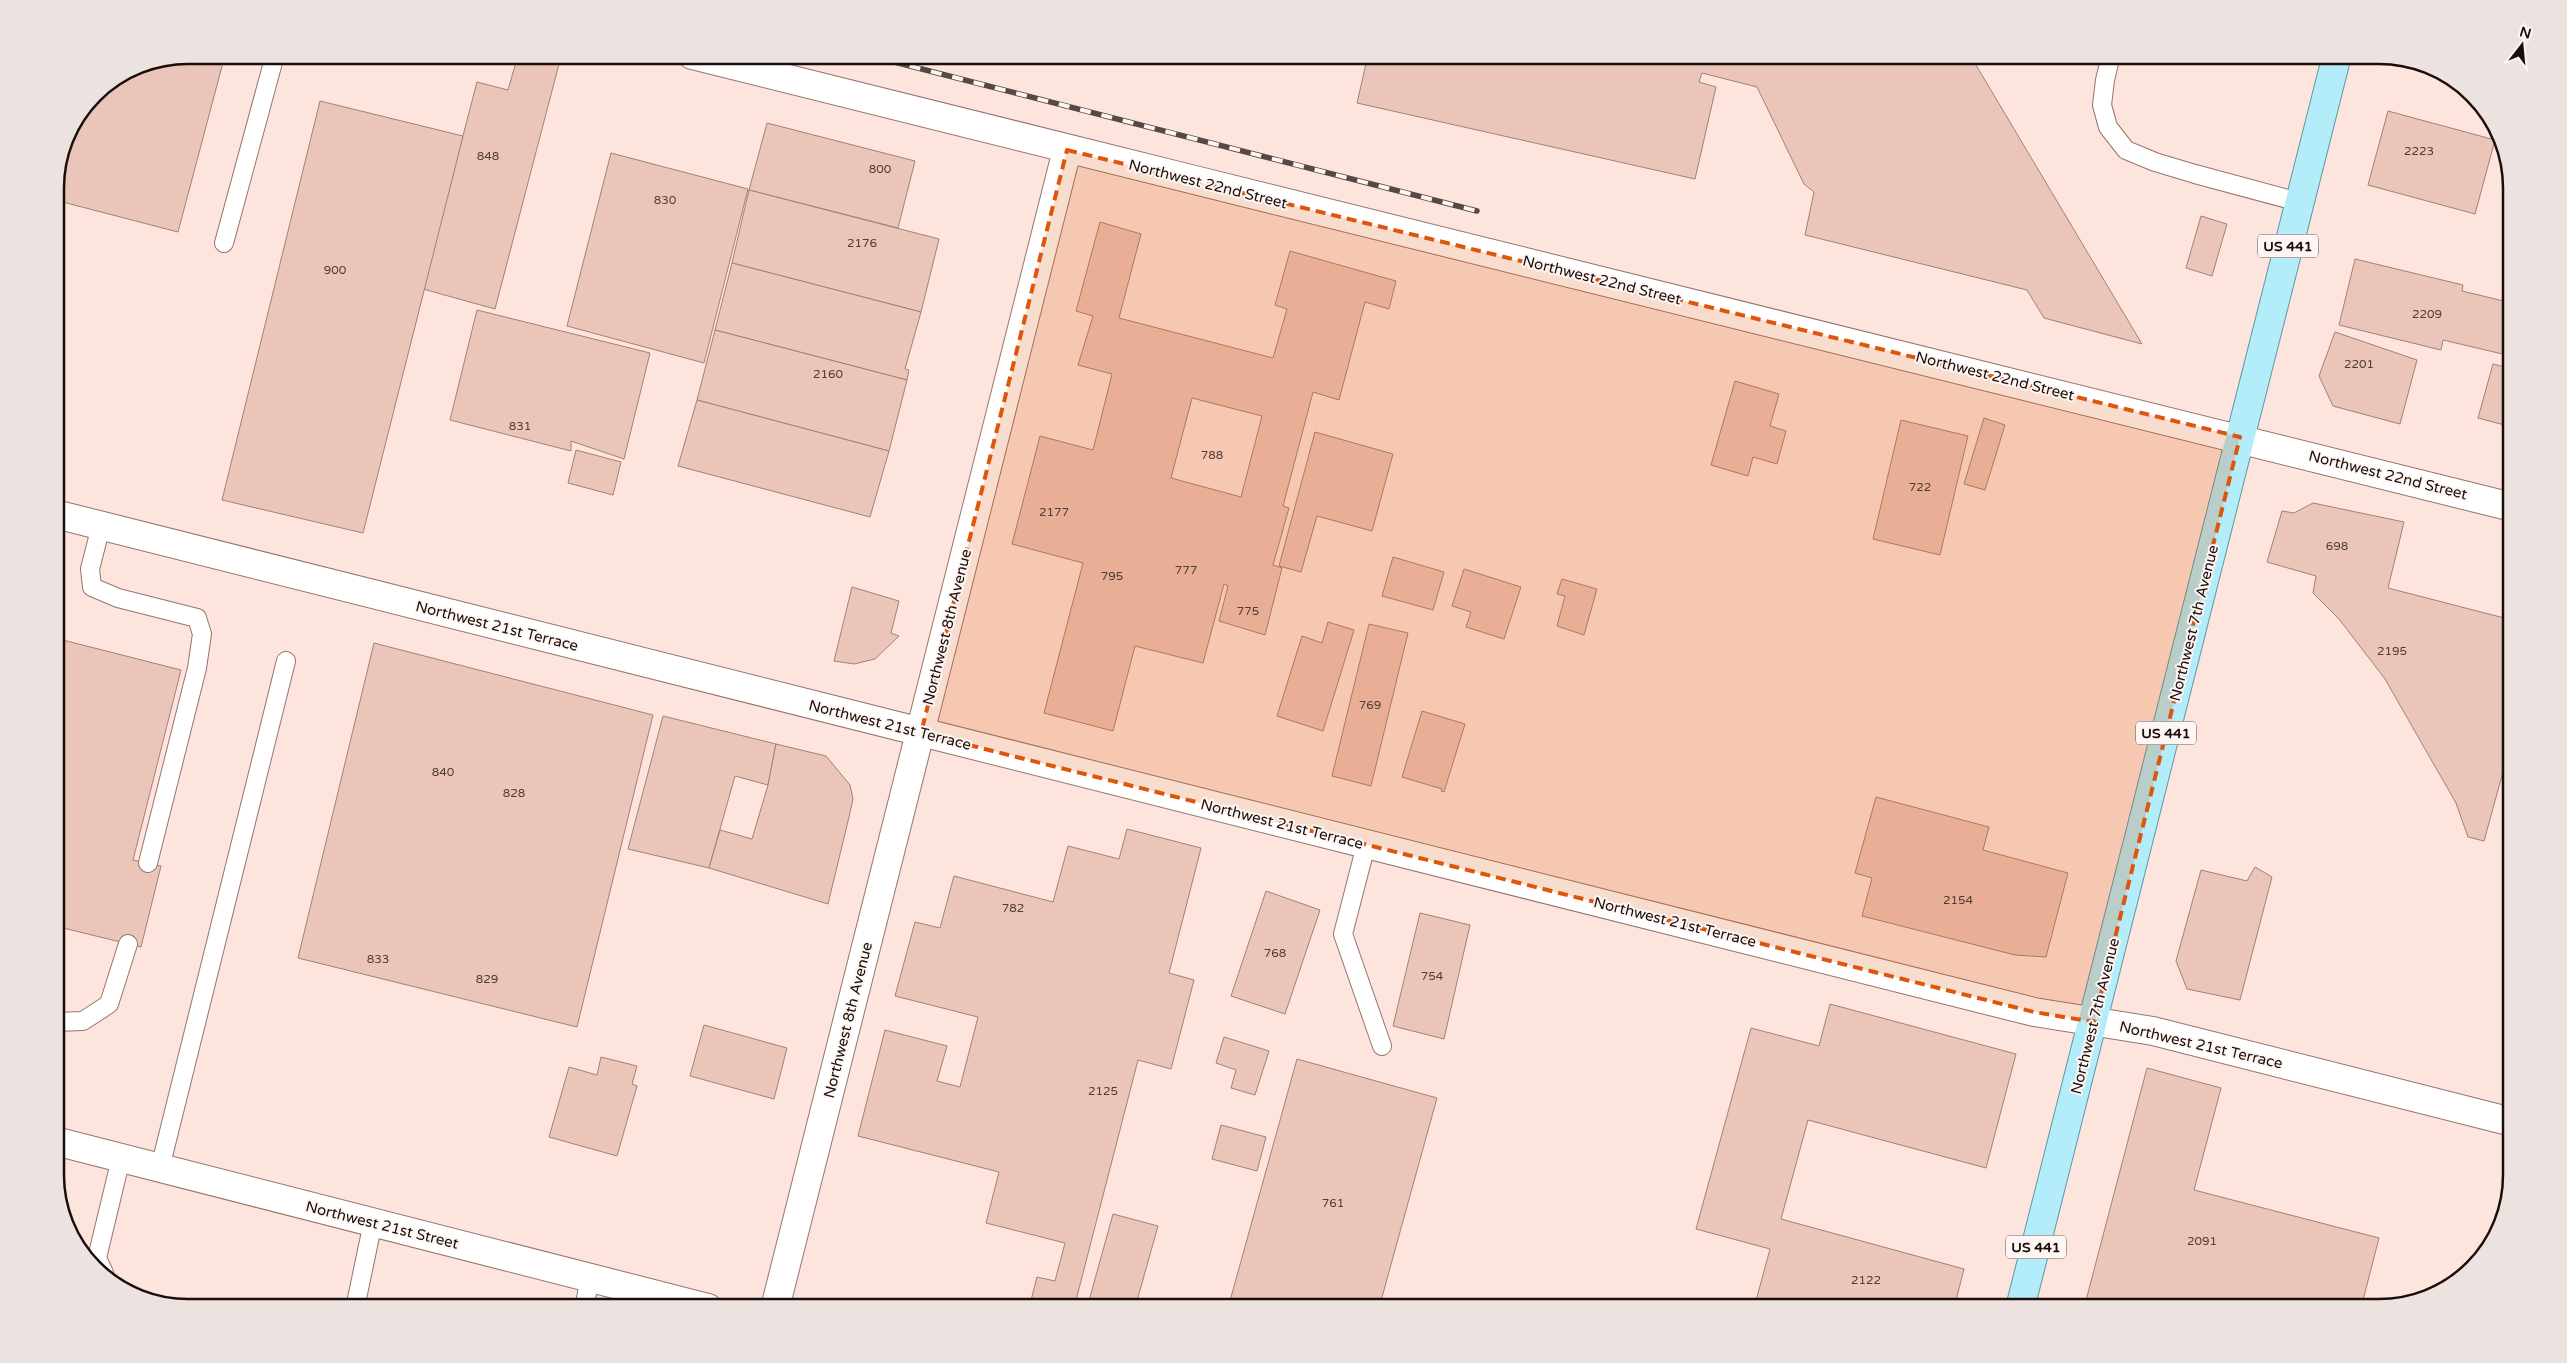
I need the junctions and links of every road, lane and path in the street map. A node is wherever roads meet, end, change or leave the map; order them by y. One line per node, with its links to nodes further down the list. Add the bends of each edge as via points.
1 (273, 64): 7 (lane)
2 (728, 64): 5 (street, Northwest 22nd Street)
3 (2109, 64): 6 (lane, via 2102,105 2108,127 2126,150 2194,174)
4 (2335, 64): 6 (main road, Northwest 7th Avenue / US 441)
5 (1067, 150): 8 (street, Northwest 22nd Street); 13 (street, Northwest 8th Avenue)
6 (2299, 202): 8 (main road, Northwest 7th Avenue / US 441)
7 (224, 243)
8 (2240, 437): 9 (street, Northwest 22nd Street); 18 (main road, Northwest 7th Avenue / US 441)
9 (2503, 505)
10 (64, 516): 11 (street, Northwest 21st Terrace)
11 (101, 526): 13 (street, Northwest 21st Terrace); 15 (lane, via 90,569 92,587 118,598 197,618 202,634)
12 (286, 661): 23 (lane)
13 (920, 733): 14 (street, Northwest 21st Terrace); 30 (street, Northwest 8th Avenue)
14 (1366, 845): 18 (street, Northwest 21st Terrace, via 2034,1012); 19 (lane, via 1342,934)
15 (148, 863)
16 (128, 944): 17 (lane, via 110,1004 84,1021)
17 (64, 1022)
18 (2094, 1022): 20 (street, Northwest 21st Terrace, via 2153,1031); 31 (main road, Northwest 7th Avenue / US 441)
19 (1382, 1046)
20 (2503, 1120)
21 (64, 1143): 22 (street, Northwest 21st Street)
22 (122, 1158): 23 (street, Northwest 21st Street); 25 (lane)
23 (160, 1168): 24 (street, Northwest 21st Street)
24 (373, 1222): 26 (street, Northwest 21st Street); 27 (lane)
25 (96, 1259)
26 (590, 1278): 28 (lane); 29 (street, Northwest 21st Street)
27 (357, 1299)
28 (586, 1299)
29 (673, 1299)
30 (778, 1299)
31 (2022, 1299)

